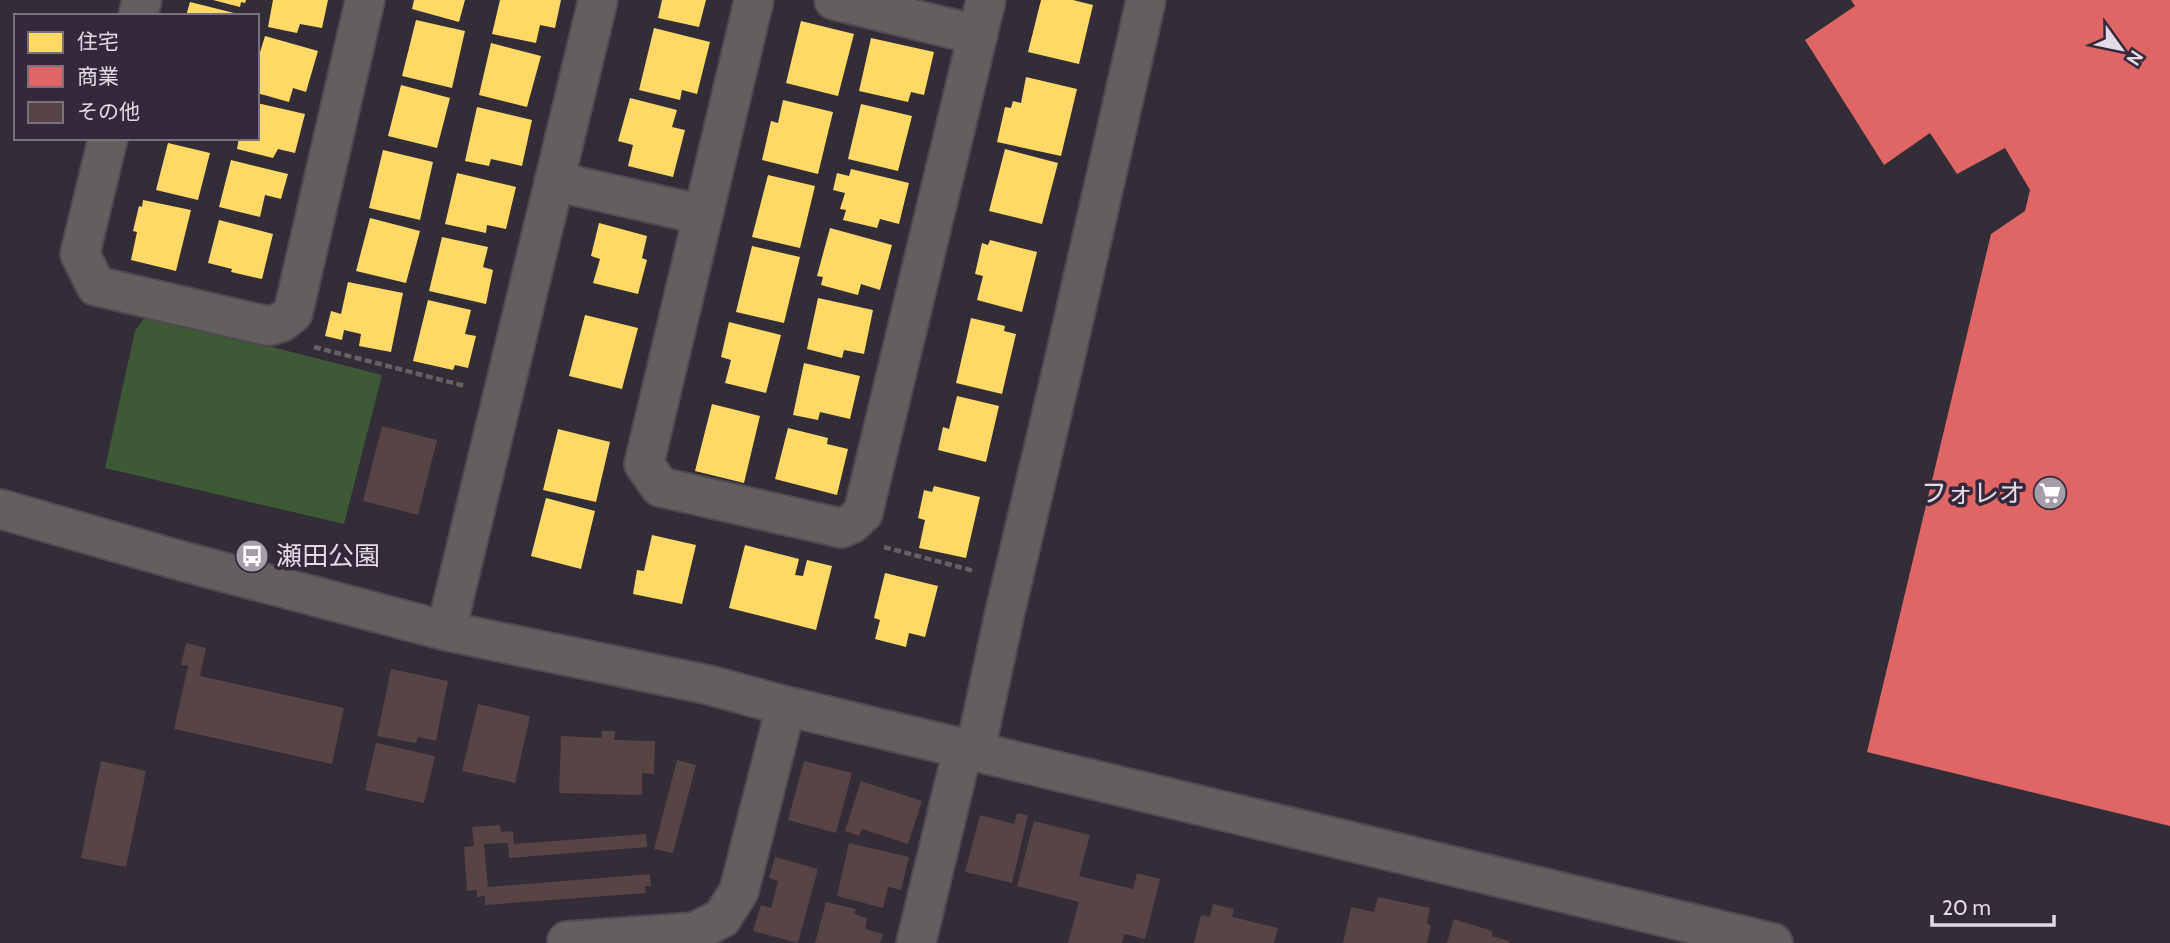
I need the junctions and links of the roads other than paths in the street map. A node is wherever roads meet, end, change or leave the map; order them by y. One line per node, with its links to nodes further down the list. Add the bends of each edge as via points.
1 (365, 0): 7 (street, via 293,313 282,322 268,326 96,286 80,254)
2 (598, 0): 8 (street)
3 (754, 0): 9 (street)
4 (834, 0): 6 (street)
5 (1146, 0): 13 (street)
6 (982, 17): 9 (street, via 863,513 852,524 841,528 660,487 644,464)
7 (108, 140)
8 (554, 181): 9 (street); 11 (street)
9 (703, 215)
10 (0, 509): 11 (street)
11 (446, 631): 12 (street, via 709,685)
12 (786, 706): 13 (street); 14 (street, via 738,891 722,918 695,932)
13 (969, 750): 15 (street); 16 (street)
14 (567, 941)
15 (916, 943)
16 (1773, 943)

